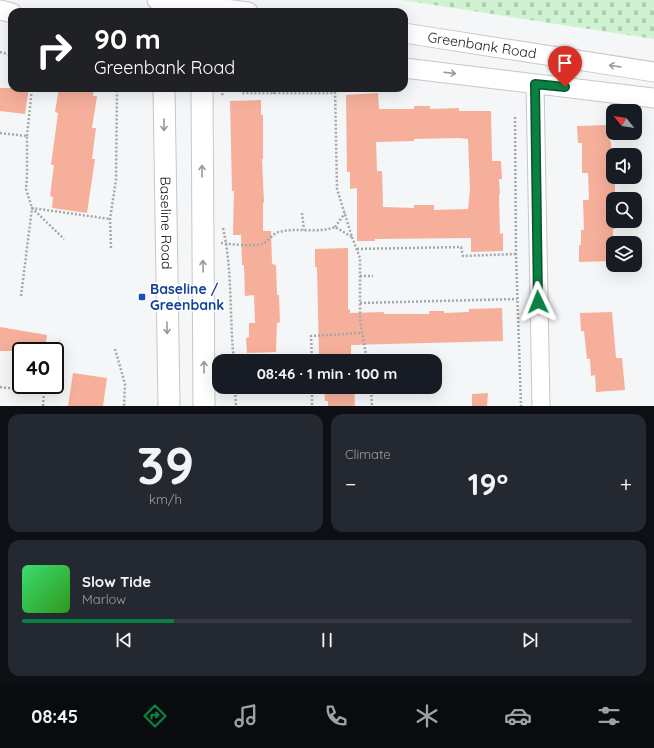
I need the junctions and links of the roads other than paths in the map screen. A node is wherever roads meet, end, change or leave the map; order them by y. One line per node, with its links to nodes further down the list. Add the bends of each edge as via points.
1 (161, 3): 2 (main road)
2 (202, 6): 3 (main road)
3 (217, 8)
4 (408, 34): 6 (main road, Greenbank Road, one-way to 4)
5 (408, 68): 7 (main road, one-way to 7)
6 (654, 72)
7 (535, 84): 10 (main road); 13 (street)
8 (164, 92): 11 (main road, Baseline Road, one-way to 11)
9 (202, 92): 12 (main road, one-way to 9)
10 (654, 98)
11 (169, 406)
12 (204, 406)
13 (540, 406)

